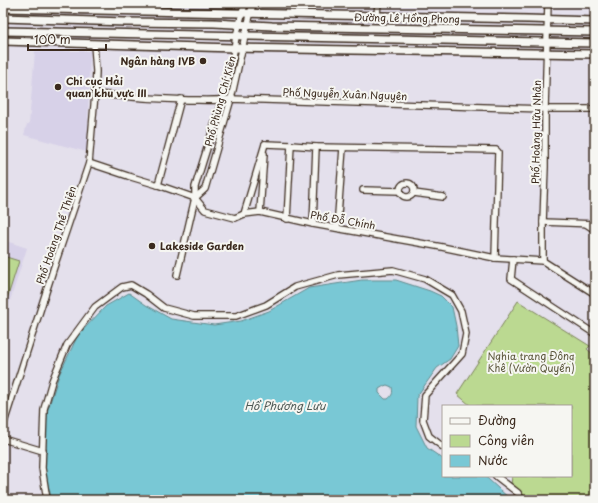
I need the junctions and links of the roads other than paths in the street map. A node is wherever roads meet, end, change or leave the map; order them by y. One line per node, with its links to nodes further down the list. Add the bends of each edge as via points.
1 (245, 3): 7 (street, Phố Phùng Chí Kiên)
2 (253, 3): 8 (street, Phố Phùng Chí Kiên)
3 (378, 3): 9 (street)
4 (548, 3): 12 (street, Phố Hoàng Hữu Nhân)
5 (3, 8): 6 (main road, Đường Lê Hồng Phong)
6 (32, 9): 7 (main road, Đường Lê Hồng Phong); 11 (main road)
7 (242, 13): 8 (main road, Đường Lê Hồng Phong); 14 (street, Phố Phùng Chí Kiên)
8 (251, 13): 9 (main road, Đường Lê Hồng Phong); 15 (street, Phố Phùng Chí Kiên)
9 (377, 15): 12 (main road, Đường Lê Hồng Phong)
10 (3, 18): 11 (main road, Đường Lê Hồng Phong)
11 (32, 19): 14 (main road, Đường Lê Hồng Phong)
12 (547, 19): 13 (main road, Đường Lê Hồng Phong); 17 (street, Phố Hoàng Hữu Nhân)
13 (595, 22)
14 (239, 25): 15 (main road, Đường Lê Hồng Phong); 19 (street, Phố Phùng Chí Kiên)
15 (248, 25): 17 (main road, Đường Lê Hồng Phong); 20 (street, Phố Phùng Chí Kiên)
16 (3, 31): 19 (main road, Đường Lê Hồng Phong)
17 (547, 31): 18 (main road, Đường Lê Hồng Phong); 22 (street, Phố Hoàng Hữu Nhân)
18 (595, 32)
19 (236, 36): 20 (main road, Đường Lê Hồng Phong); 25 (street, Phố Phùng Chí Kiên)
20 (245, 36): 22 (main road, Đường Lê Hồng Phong); 26 (street, Phố Phùng Chí Kiên)
21 (3, 41): 24 (main road)
22 (547, 42): 23 (main road, Đường Lê Hồng Phong); 27 (street, Phố Hoàng Hữu Nhân)
23 (595, 43)
24 (94, 44): 25 (main road); 29 (street, Phố Hoàng Thế Thiện)
25 (234, 48): 26 (main road); 32 (street, Phố Phùng Chí Kiên)
26 (243, 48): 27 (main road); 31 (street, Phố Phùng Chí Kiên)
27 (547, 53): 28 (main road); 33 (street, Phố Hoàng Hữu Nhân)
28 (595, 54)
29 (95, 94): 30 (street, Phố Nguyễn Xuân Nguyên); 39 (street, Phố Hoàng Thế Thiện)
30 (181, 99): 32 (street, Phố Nguyễn Xuân Nguyên); 40 (street)
31 (231, 99): 32 (street, Phố Nguyễn Xuân Nguyên); 33 (street, Phố Nguyễn Xuân Nguyên); 45 (street, Phố Phùng Chí Kiên, via 205,189)
32 (222, 100): 45 (street, Phố Phùng Chí Kiên, via 195,187)
33 (545, 109): 34 (street, Phố Nguyễn Xuân Nguyên); 50 (street, Phố Hoàng Hữu Nhân)
34 (595, 109)
35 (265, 144): 36 (street); 46 (street); 47 (street)
36 (291, 145): 37 (street); 49 (street)
37 (316, 147): 38 (street); 51 (street)
38 (343, 148): 54 (street); 56 (street, via 496,150 498,152)
39 (89, 163): 40 (street, Phố Đỗ Chính); 62 (street, Phố Hoàng Thế Thiện)
40 (158, 184): 45 (street, Phố Đỗ Chính)
41 (363, 190): 42 (street)
42 (400, 191): 43 (street, via 406,198); 43 (street, via 402,184 409,183 414,188)
43 (414, 193): 44 (street)
44 (443, 197)
45 (195, 198): 47 (street, Phố Đỗ Chính, via 205,210 235,218); 59 (street, Phố Phùng Chí Kiên)
46 (260, 212): 47 (street, Phố Đỗ Chính); 49 (street, Phố Đỗ Chính)
47 (244, 214)
48 (595, 218): 53 (street)
49 (287, 219): 51 (street, Phố Đỗ Chính)
50 (543, 222): 52 (street); 58 (street, Phố Hoàng Hữu Nhân)
51 (313, 224): 54 (street, Phố Đỗ Chính)
52 (586, 224): 53 (street); 55 (street)
53 (595, 224)
54 (337, 228): 56 (street, Phố Đỗ Chính)
55 (595, 230)
56 (495, 258): 57 (street, Phố Đỗ Chính)
57 (513, 259): 58 (street, Phố Đỗ Chính); 61 (street, via 511,279)
58 (543, 261): 60 (street, Phố Đỗ Chính)
59 (177, 275)
60 (595, 294)
61 (595, 334)
62 (3, 426)
63 (3, 439): 65 (street)
64 (442, 446): 65 (street, via 429,436 423,420 425,395 462,354 466,334 461,311 452,295 425,279 393,270 338,275 295,287 266,305 236,316 194,316 164,308 131,285 122,287 95,307 67,344 44,409)
65 (43, 451): 67 (street, via 42,468)
66 (497, 477): 68 (street, via 518,493)
67 (47, 500)
68 (522, 500)

